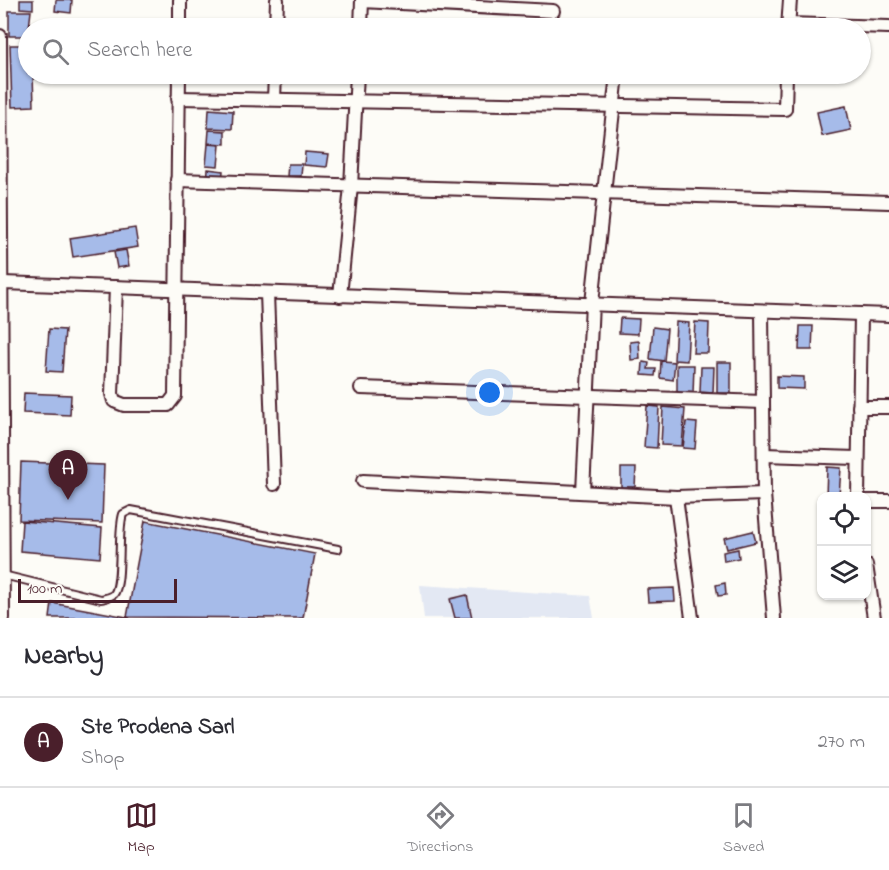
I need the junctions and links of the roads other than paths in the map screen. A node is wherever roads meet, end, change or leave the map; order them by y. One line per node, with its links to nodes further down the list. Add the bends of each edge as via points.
1 (180, 0): 6 (street)
2 (277, 0): 7 (street)
3 (789, 0): 9 (street)
4 (362, 1): 5 (street); 8 (street)
5 (553, 11)
6 (180, 18)
7 (276, 18)
8 (361, 18)
9 (788, 18)
10 (871, 27): 11 (street)
11 (889, 27)
12 (0, 36): 22 (street)
13 (179, 84): 18 (street)
14 (275, 84): 19 (street)
15 (357, 84): 20 (street)
16 (616, 84): 21 (street)
17 (786, 84): 21 (street, via 785,109)
18 (178, 98): 19 (street); 23 (street)
19 (274, 99): 20 (street)
20 (356, 100): 21 (street); 24 (street)
21 (615, 106): 25 (street)
22 (1, 128): 27 (street)
23 (177, 180): 24 (street); 29 (street)
24 (351, 186): 25 (street); 31 (street)
25 (604, 193): 26 (street); 32 (street)
26 (889, 202)
27 (3, 283): 28 (street); 52 (street)
28 (116, 287): 29 (street); 29 (street, via 114,401 124,405 163,407 175,396)
29 (174, 290): 30 (street)
30 (267, 293): 31 (street); 44 (street)
31 (340, 296): 32 (street)
32 (592, 303): 33 (street); 37 (street)
33 (762, 311): 34 (street); 38 (street)
34 (861, 315): 35 (street); 39 (street)
35 (889, 315)
36 (361, 388): 37 (street)
37 (587, 398): 38 (street); 45 (street)
38 (763, 402): 41 (street)
39 (859, 407): 40 (street); 42 (street)
40 (889, 408)
41 (764, 455): 42 (street); 47 (street)
42 (856, 458): 46 (street)
43 (363, 482): 45 (street)
44 (274, 484)
45 (582, 492): 48 (street)
46 (858, 492)
47 (764, 494): 48 (street); 56 (street)
48 (676, 497): 55 (street)
49 (871, 501): 50 (street)
50 (889, 501)
51 (338, 549): 52 (lane, via 130,510 123,513 120,524 118,583 114,594 107,598)
52 (3, 575): 54 (street)
53 (871, 595): 57 (street)
54 (3, 618)
55 (692, 618)
56 (774, 618)
57 (874, 618)

